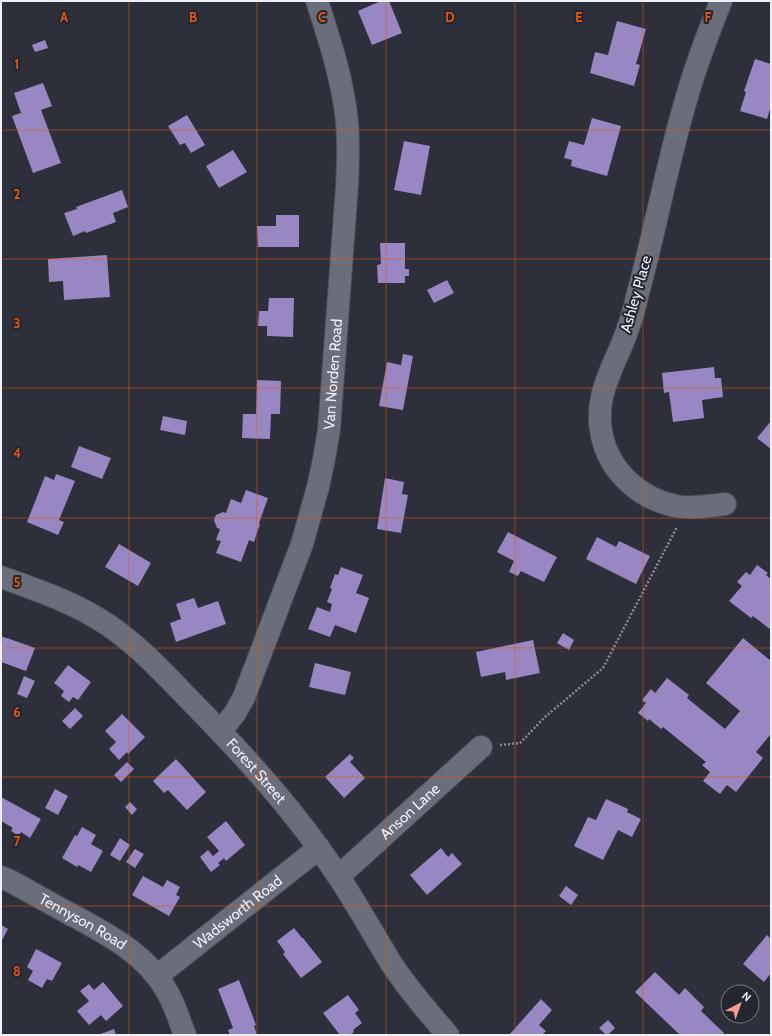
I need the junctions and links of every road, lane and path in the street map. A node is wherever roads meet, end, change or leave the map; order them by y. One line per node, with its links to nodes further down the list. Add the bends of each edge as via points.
1 (317, 1): 6 (street, Van Norden Road, via 332,48 343,96 348,153 329,430 318,486 302,544 244,697)
2 (721, 1): 4 (street, Ashley Place, via 688,93 637,298 626,334 604,386 600,404 603,442 622,475 636,488 653,498 671,505)
3 (725, 504): 4 (street, Ashley Place)
4 (687, 507): 7 (path, via 603,668 545,717 520,743)
5 (1, 577): 6 (street, Forest Street, via 60,599 98,618 140,650)
6 (221, 731): 8 (street, Forest Street, via 269,784)
7 (481, 748): 9 (street, Anson Lane)
8 (319, 848): 9 (street, Forest Street); 11 (street, Wadsworth Road)
9 (339, 876): 13 (street, Forest Street, via 392,963 422,1005)
10 (1, 877): 11 (street, Tennyson Road, via 111,937 131,951)
11 (157, 976): 12 (street, Tennyson Road, via 176,1009)
12 (185, 1035)
13 (448, 1035)

